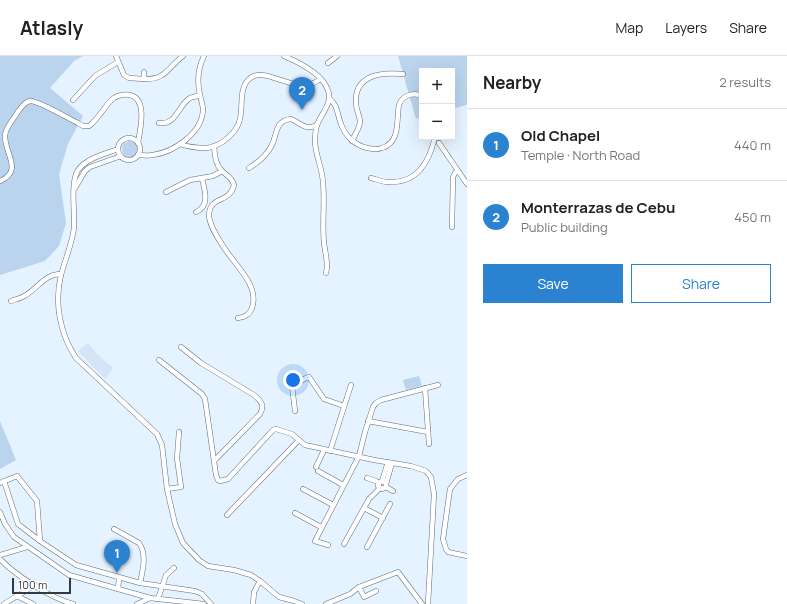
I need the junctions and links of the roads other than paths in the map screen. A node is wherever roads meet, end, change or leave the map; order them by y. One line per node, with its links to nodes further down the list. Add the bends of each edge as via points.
1 (116, 56): 6 (street)
2 (183, 56): 10 (street, via 155,80)
3 (204, 56): 12 (street, via 199,72)
4 (284, 56): 11 (street, via 302,64)
5 (337, 56): 7 (street)
6 (118, 62): 10 (street, via 124,75); 15 (street, via 95,76)
7 (328, 63)
8 (144, 72): 10 (street)
9 (403, 74): 18 (street, via 378,74 363,82 356,97 360,121)
10 (144, 79)
11 (320, 79): 14 (street, via 327,87); 23 (street, via 307,86 297,86 263,75 250,78 243,88 241,117 237,127 229,137)
12 (200, 95): 16 (street, via 190,98 167,122); 22 (street, via 201,119 193,132)
13 (419, 95): 18 (street, via 408,95 401,101 398,127 387,146 382,149 361,147)
14 (330, 99): 17 (street); 18 (street, via 337,106 344,131)
15 (72, 100)
16 (159, 123)
17 (317, 125): 27 (street, via 306,128 290,119 282,122 276,129 270,149 261,160); 38 (street, via 315,133 323,184 324,243 328,268)
18 (352, 140)
19 (434, 140): 31 (street, via 427,162 412,177 386,182)
20 (138, 143): 24 (street, via 127,138 121,142); 25 (street); 32 (street, via 142,109 136,98 131,95 113,98 89,126 83,126 37,102 28,102 19,110 6,131 5,137 13,168 9,176)
21 (439, 143): 29 (street)
22 (180, 144): 23 (street); 25 (street, via 158,154)
23 (214, 146): 28 (street, via 215,159)
24 (118, 149): 26 (street); 34 (street, via 83,165 76,175)
25 (138, 155): 26 (street, via 130,160)
26 (121, 156): 34 (street, via 90,167)
27 (249, 168)
28 (222, 170): 30 (street, via 213,176); 41 (street, via 233,181 233,194 213,204 209,217 225,250 248,282 254,298 251,310 245,317)
29 (457, 171): 33 (street); 37 (street, via 453,177)
30 (202, 178): 35 (street, via 190,180); 36 (street, via 206,197 202,208)
31 (371, 178)
32 (0, 180)
33 (467, 184)
34 (74, 189): 39 (street, via 73,232)
35 (166, 192)
36 (196, 212)
37 (452, 227)
38 (326, 273)
39 (61, 274): 40 (street, via 48,277 28,294); 64 (street, via 59,311 69,348 76,358 157,434 162,445)
40 (11, 301)
41 (238, 318)
42 (181, 347): 57 (street, via 201,363 254,395 262,404 260,414)
43 (159, 360): 57 (street, via 202,394)
44 (438, 385): 46 (street)
45 (351, 386): 47 (street)
46 (425, 388): 49 (street, via 376,403); 51 (street)
47 (344, 406): 48 (street, via 324,399 309,377 292,386); 55 (street)
48 (295, 411)
49 (368, 421): 51 (street); 56 (street)
50 (180, 432): 64 (street, via 177,458 181,486)
51 (428, 432): 53 (street)
52 (299, 440): 54 (street, via 305,445); 57 (street, via 292,434 279,429 273,430 228,479 223,481 217,477); 72 (street)
53 (429, 444)
54 (324, 450): 55 (street); 62 (street, via 317,469)
55 (330, 451): 56 (street)
56 (359, 456): 58 (street); 62 (street)
57 (214, 460)
58 (390, 462): 63 (street); 106 (street, via 426,471 432,477 434,494)
59 (467, 475): 82 (street, via 458,479 450,489 443,539 448,552)
60 (367, 478): 63 (street)
61 (2, 482): 76 (street, via 16,521 21,528); 76 (street, via 17,476 37,501)
62 (343, 485): 68 (street)
63 (382, 485): 66 (street); 69 (street)
64 (167, 489): 86 (street, via 179,535 199,560 208,566 241,572)
65 (303, 489): 68 (street)
66 (393, 491)
67 (390, 504): 73 (street)
68 (333, 505): 74 (street)
69 (364, 508): 73 (street); 77 (street)
70 (0, 512): 79 (street, via 8,530)
71 (295, 513): 74 (street)
72 (227, 515)
73 (383, 518): 80 (street)
74 (321, 526): 78 (street, via 315,541)
75 (114, 529): 87 (street, via 141,546 143,570)
76 (40, 541): 85 (street, via 80,567)
77 (344, 544)
78 (328, 545)
79 (27, 547): 81 (street); 91 (street, via 69,575)
80 (368, 547)
81 (0, 555)
82 (467, 556)
83 (0, 559): 88 (street)
84 (174, 568): 89 (street, via 166,575)
85 (119, 578): 87 (street); 91 (street)
86 (260, 581): 102 (street, via 254,592); 103 (street, via 279,597)
87 (140, 583): 89 (street)
88 (35, 585): 93 (street); 98 (street, via 58,599)
89 (162, 586): 95 (street); 101 (street, via 198,592)
90 (359, 587): 92 (street, via 364,597); 104 (street, via 350,594); 105 (street, via 398,572)
91 (118, 589): 94 (street)
92 (376, 591)
93 (17, 596): 96 (street); 97 (street)
94 (150, 598): 95 (street); 99 (street)
95 (160, 600): 100 (street)
96 (4, 604)
97 (33, 604)
98 (73, 604)
99 (137, 604)
100 (204, 604)
101 (211, 604)
102 (253, 604)
103 (302, 604)
104 (326, 604)
105 (421, 604)
106 (428, 604)

